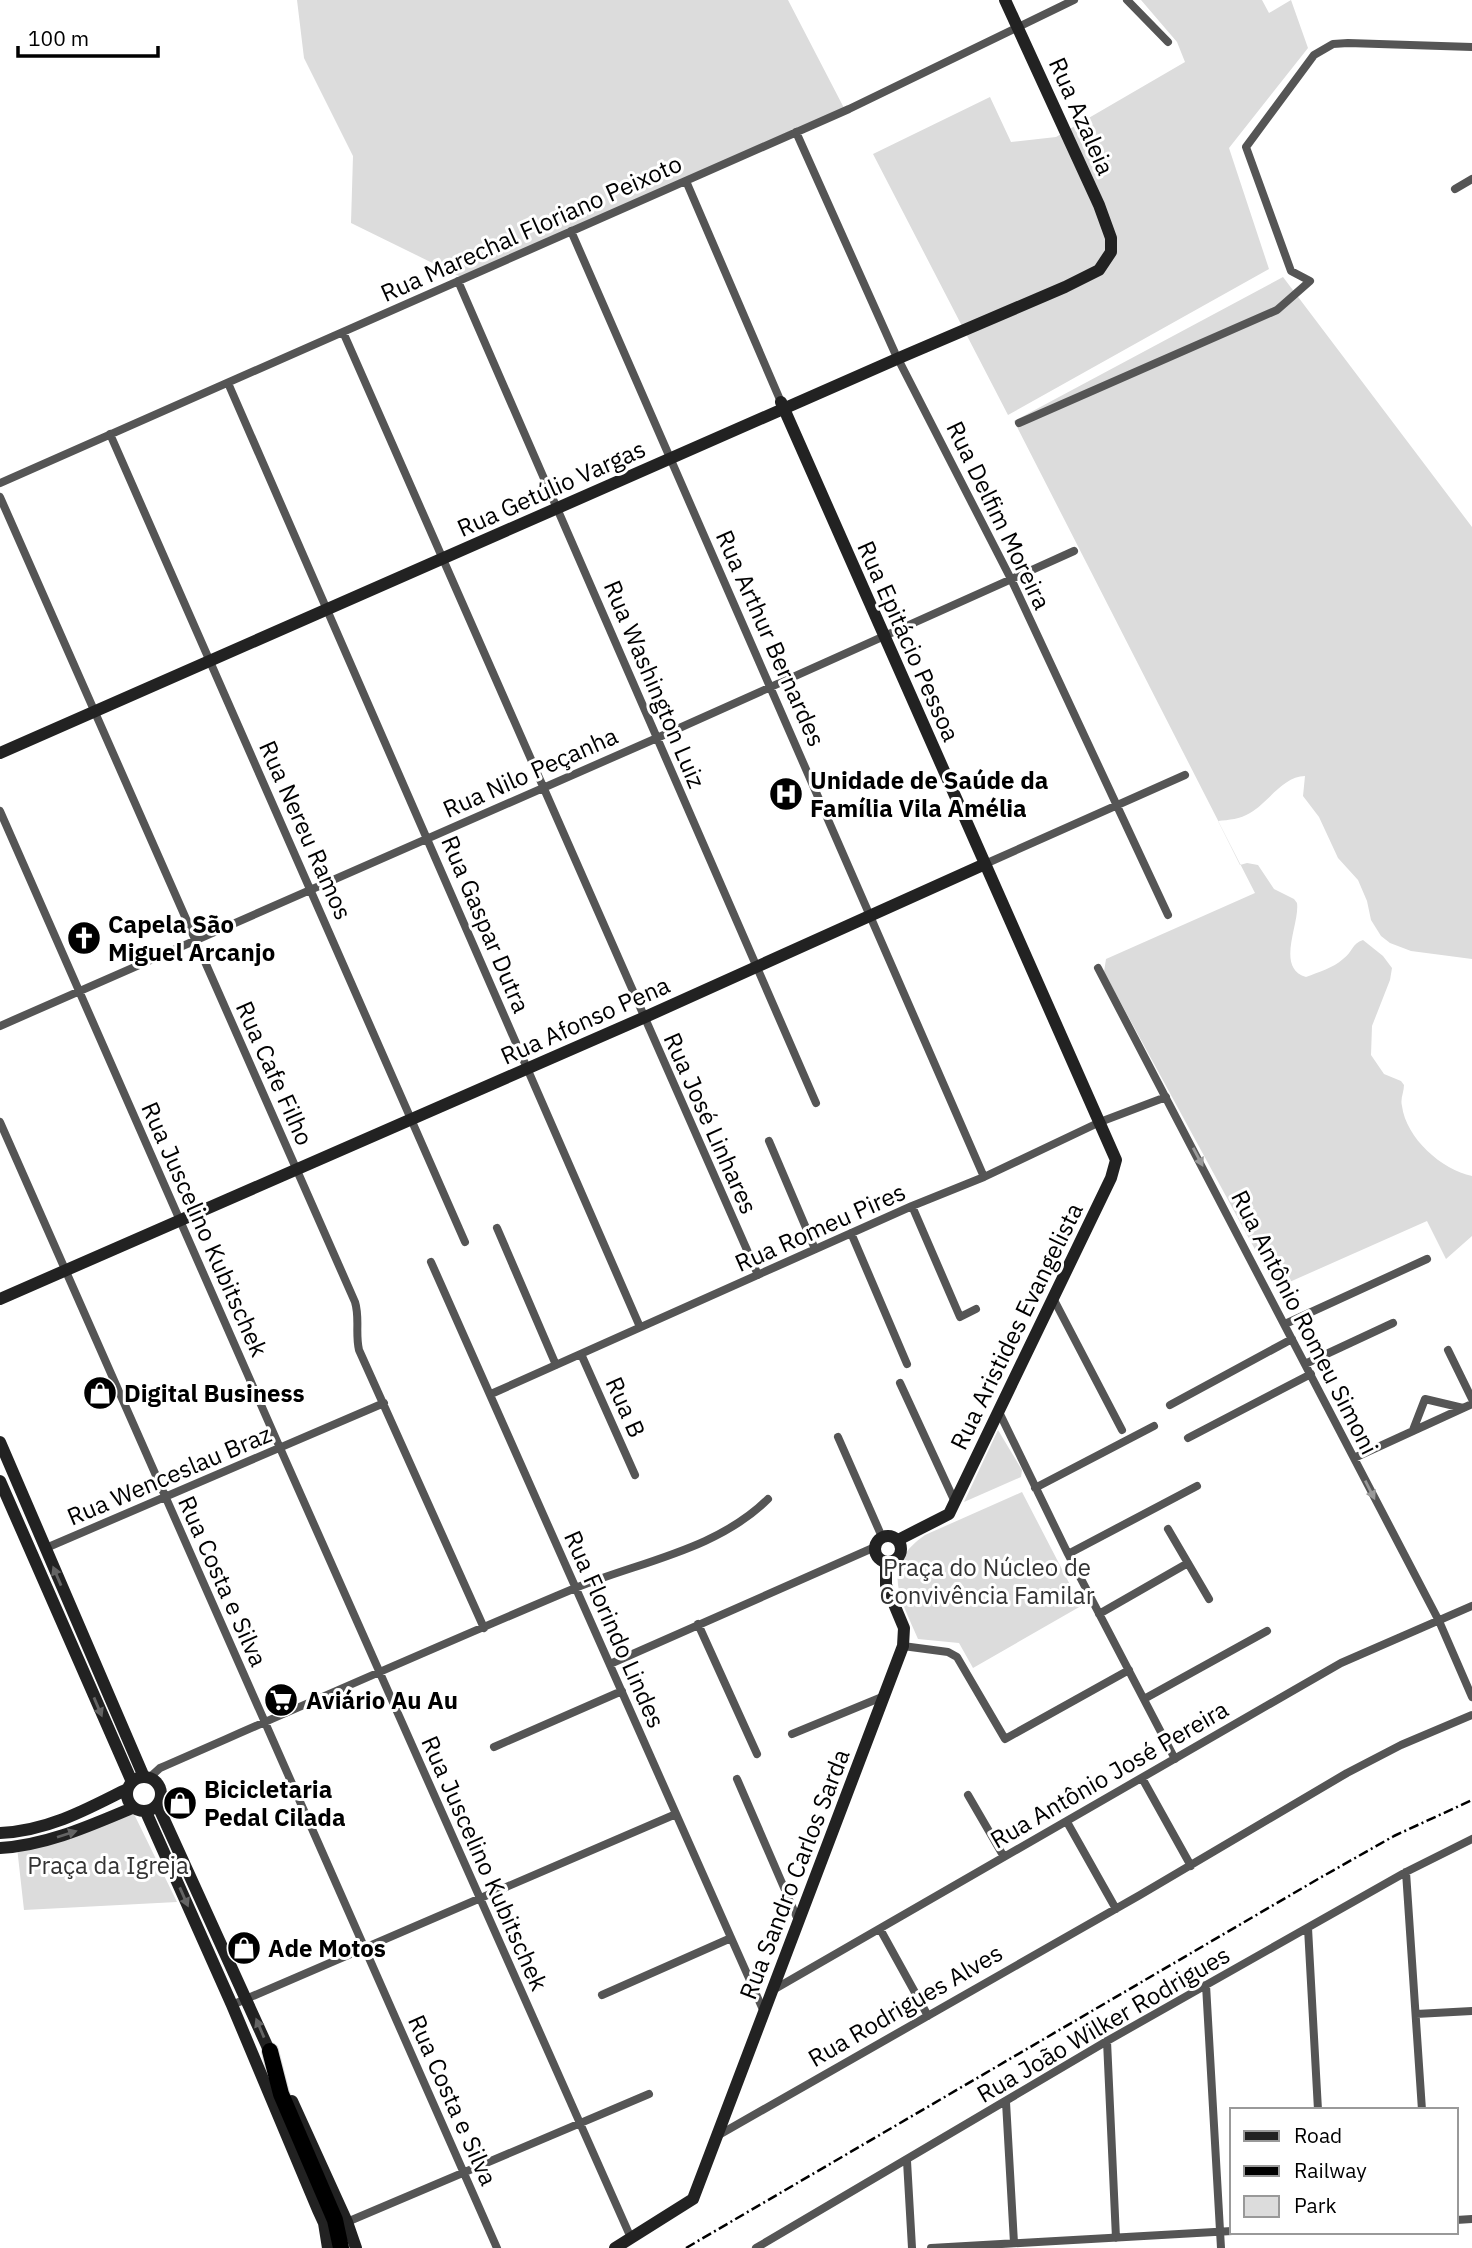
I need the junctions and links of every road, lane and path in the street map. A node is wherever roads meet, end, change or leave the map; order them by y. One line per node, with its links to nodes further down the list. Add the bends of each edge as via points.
1 (1005, 0): 4 (street, Rua Azaleia)
2 (1074, 0): 4 (street, Rua Marechal Floriano Peixoto)
3 (1126, 0): 5 (street)
4 (1018, 27): 7 (street, Rua Marechal Floriano Peixoto); 12 (street, Rua Azaleia, via 1099,205 1111,238)
5 (1168, 42)
6 (1472, 47): 18 (street, via 1348,43 1333,44 1314,55 1246,147 1291,271 1310,281 1277,310)
7 (796, 132): 9 (street, Rua Marechal Floriano Peixoto); 15 (street, Rua Delfim Moreira)
8 (1472, 179): 10 (street)
9 (686, 181): 11 (street, Rua Marechal Floriano Peixoto); 17 (street, Rua Epitácio Pessoa)
10 (1455, 188)
11 (572, 231): 13 (street, Rua Marechal Floriano Peixoto); 20 (street, Rua Arthur Bernardes)
12 (1111, 253): 15 (street, Rua Getúlio Vargas, via 1099,270 1065,287)
13 (458, 281): 14 (street, Rua Marechal Floriano Peixoto); 23 (street, Rua Washington Luiz)
14 (342, 332): 16 (street, Rua Marechal Floriano Peixoto); 25 (street, Rua José Linhares)
15 (899, 358): 17 (street, Rua Getúlio Vargas); 26 (street, Rua Delfim Moreira)
16 (228, 383): 19 (street, Rua Marechal Floriano Peixoto); 27 (street, Rua Gaspar Dutra)
17 (782, 405): 20 (street, Rua Getúlio Vargas); 28 (street, Rua Epitácio Pessoa)
18 (1019, 422)
19 (110, 435): 21 (street, Rua Marechal Floriano Peixoto); 29 (street, Rua Nereu Ramos)
20 (672, 458): 23 (street, Rua Getúlio Vargas); 30 (street, Rua Arthur Bernardes)
21 (0, 483)
22 (0, 497): 31 (street, Rua Cafe Filho)
23 (558, 508): 25 (street, Rua Getúlio Vargas); 32 (street, Rua Washington Luiz)
24 (1074, 551): 26 (street, Rua Nilo Peçanha)
25 (443, 558): 27 (street, Rua Getúlio Vargas); 35 (street, Rua José Linhares)
26 (1012, 581): 28 (street, Rua Nilo Peçanha); 36 (street, Rua Delfim Moreira)
27 (326, 610): 29 (street, Rua Getúlio Vargas); 38 (street, Rua Gaspar Dutra)
28 (884, 637): 30 (street, Rua Nilo Peçanha); 39 (street, Rua Epitácio Pessoa)
29 (210, 661): 31 (street, Rua Getúlio Vargas); 40 (street, Rua Nereu Ramos)
30 (771, 687): 32 (street, Rua Nilo Peçanha); 42 (street, Rua Arthur Bernardes)
31 (94, 711): 33 (street, Rua Getúlio Vargas); 43 (street, Rua Cafe Filho)
32 (657, 738): 35 (street, Rua Nilo Peçanha); 44 (street, Rua Washington Luiz)
33 (0, 753)
34 (1185, 775): 36 (street, Rua Afonso Pena)
35 (543, 788): 38 (street, Rua Nilo Peçanha); 47 (street, Rua José Linhares)
36 (1116, 806): 39 (street, Rua Afonso Pena); 41 (street, Rua Delfim Moreira)
37 (0, 811): 46 (street, Rua Juscelino Kubitschek)
38 (428, 838): 40 (street, Rua Nilo Peçanha); 49 (street, Rua Gaspar Dutra)
39 (985, 864): 42 (street, Rua Afonso Pena); 54 (street, Rua Epitácio Pessoa)
40 (310, 888): 43 (street, Rua Nilo Peçanha); 52 (street, Rua Nereu Ramos)
41 (1168, 915)
42 (872, 916): 44 (street, Rua Afonso Pena); 58 (street, Rua Arthur Bernardes)
43 (195, 940): 46 (street, Rua Nilo Peçanha); 57 (street, Rua Cafe Filho)
44 (758, 967): 47 (street, Rua Afonso Pena); 51 (street, Rua Washington Luiz)
45 (1098, 968): 50 (street, Rua Antônio Romeu Simoni)
46 (79, 991): 48 (street, Rua Nilo Peçanha); 60 (street, Rua Juscelino Kubitschek)
47 (643, 1018): 49 (street, Rua Afonso Pena); 68 (street, Rua José Linhares)
48 (0, 1026)
49 (528, 1069): 52 (street, Rua Afonso Pena); 74 (street, Rua Gaspar Dutra)
50 (1166, 1097): 54 (street, Rua Romeu Pires); 73 (street, Rua Antônio Romeu Simoni, one-way to 73)
51 (816, 1103)
52 (412, 1120): 57 (street, Rua Afonso Pena); 63 (street, Rua Nereu Ramos)
53 (0, 1122): 67 (street, Rua Costa e Silva)
54 (1100, 1122): 56 (street, Rua Epitácio Pessoa); 58 (street, Rua Romeu Pires)
55 (769, 1141): 64 (street)
56 (1115, 1154): 69 (street, Rua Aristides Evangelista, via 1111,1178)
57 (297, 1171): 60 (street, Rua Afonso Pena); 85 (street, Rua Cafe Filho, via 355,1302 359,1350)
58 (984, 1177): 59 (street, Rua Romeu Pires)
59 (912, 1206): 62 (street, Rua Romeu Pires); 71 (street, via 960,1317)
60 (180, 1221): 67 (street, Rua Afonso Pena); 95 (street, Rua Juscelino Kubitschek)
61 (497, 1228): 80 (street)
62 (850, 1233): 64 (street, Rua Romeu Pires); 78 (street)
63 (465, 1242)
64 (815, 1249): 68 (street, Rua Romeu Pires)
65 (1427, 1259): 73 (street)
66 (431, 1262): 83 (street, Rua Florindo Lindes)
67 (65, 1271): 70 (street, Rua Afonso Pena); 101 (street, Rua Costa e Silva)
68 (758, 1275): 74 (street, Rua Romeu Pires)
69 (1053, 1298): 88 (street, Rua Aristides Evangelista); 90 (street)
70 (0, 1299)
71 (976, 1309)
72 (1393, 1323): 79 (street)
73 (1285, 1324): 75 (street, Rua Antônio Romeu Simoni)
74 (640, 1327): 77 (street, Rua Romeu Pires)
75 (1292, 1339): 79 (street, Rua Antônio Romeu Simoni); 86 (street)
76 (1448, 1350): 84 (street)
77 (581, 1354): 80 (street, Rua Romeu Pires); 97 (street, Rua B)
78 (907, 1364)
79 (1305, 1364): 81 (street, Rua Antônio Romeu Simoni)
80 (556, 1365): 83 (street, Rua Romeu Pires)
81 (1311, 1374): 93 (street); 96 (street, Rua Antônio Romeu Simoni)
82 (900, 1383): 103 (street)
83 (491, 1394): 112 (street, Rua Florindo Lindes)
84 (1472, 1402): 87 (street)
85 (384, 1404): 95 (street, Rua Wenceslau Braz); 118 (street, Rua Cafe Filho)
86 (1170, 1405)
87 (1462, 1408): 91 (street); 91 (street, via 1425,1399)
88 (999, 1412): 100 (street); 103 (street, Rua Aristides Evangelista)
89 (1154, 1426): 100 (street)
90 (1122, 1430)
91 (1413, 1430): 96 (street)
92 (838, 1437): 106 (street)
93 (1188, 1438)
94 (0, 1442): 107 (street)
95 (280, 1448): 101 (street, Rua Wenceslau Braz); 123 (street, Rua Juscelino Kubitschek)
96 (1354, 1458): 116 (street, Rua Antônio Romeu Simoni, one-way to 116)
97 (635, 1475)
98 (0, 1481): 109 (street)
99 (1197, 1486): 108 (street)
100 (1035, 1488): 108 (street)
101 (165, 1498): 107 (street, Rua Wenceslau Braz); 129 (street, Rua Costa e Silva)
102 (768, 1499): 112 (street, via 739,1524 716,1536)
103 (952, 1508): 105 (street)
104 (1168, 1529): 111 (street)
105 (898, 1540): 106 (street, via 891,1536); 110 (street, via 900,1555)
106 (879, 1542): 110 (street, via 878,1558); 117 (street)
107 (46, 1548): 109 (street); 136 (street, one-way to 107)
108 (1068, 1553): 115 (street)
109 (31, 1554): 136 (street, one-way to 136)
110 (886, 1562): 120 (street, via 886,1585 904,1628)
111 (1188, 1563): 113 (street); 115 (street)
112 (576, 1588): 118 (street); 121 (street, Rua Florindo Lindes)
113 (1209, 1599)
114 (1472, 1606): 116 (street, Rua Antônio José Pereira)
115 (1099, 1614): 122 (street)
116 (1439, 1621): 126 (street, Rua Antônio Romeu Simoni); 133 (street, Rua Antônio José Pereira, via 1341,1663)
117 (698, 1624): 121 (street); 132 (street)
118 (484, 1628): 123 (street)
119 (1267, 1631): 127 (street)
120 (903, 1646): 122 (street, via 957,1657 1005,1739); 125 (street, Rua Sandro Carlos Sarda)
121 (610, 1664): 124 (street, Rua Florindo Lindes)
122 (1129, 1671): 127 (street)
123 (380, 1672): 129 (street); 150 (street, Rua Juscelino Kubitschek)
124 (622, 1691): 131 (street); 140 (street, Rua Florindo Lindes)
125 (882, 1697): 130 (street); 152 (street, Rua Sandro Carlos Sarda)
126 (1472, 1697)
127 (1144, 1699): 133 (street)
128 (1472, 1715): 148 (street, Rua Rodrigues Alves, via 1347,1773)
129 (265, 1722): 136 (street); 156 (street, Rua Costa e Silva)
130 (792, 1734)
131 (494, 1747)
132 (757, 1754)
133 (1175, 1759): 134 (street, Rua Antônio José Pereira)
134 (1142, 1778): 141 (street, Rua Antônio José Pereira); 148 (street)
135 (737, 1779): 152 (street)
136 (138, 1781): 138 (street, via 128,1801); 139 (street, via 156,1782 161,1789 161,1798); 142 (street, via 86,1810)
137 (968, 1796): 147 (street)
138 (132, 1808): 139 (street); 145 (street, one-way to 138)
139 (152, 1809): 160 (street); 161 (street, one-way to 161)
140 (676, 1814): 150 (street); 155 (street, Rua Florindo Lindes)
141 (1067, 1822): 147 (street, Rua Antônio José Pereira); 151 (street)
142 (33, 1828): 143 (street); 145 (street)
143 (0, 1833)
144 (1472, 1839): 149 (street, Rua João Wilker Rodrigues)
145 (37, 1843): 146 (street)
146 (0, 1848)
147 (1003, 1857): 154 (street, Rua Antônio José Pereira)
148 (1191, 1866): 151 (street, Rua Rodrigues Alves)
149 (1406, 1872): 153 (street, Rua João Wilker Rodrigues); 164 (street)
150 (480, 1899): 156 (street); 172 (street, Rua Juscelino Kubitschek)
151 (1116, 1909): 165 (street, Rua Rodrigues Alves)
152 (798, 1920): 158 (street, Rua Sandro Carlos Sarda)
153 (1308, 1928): 157 (street, Rua João Wilker Rodrigues); 170 (street)
154 (880, 1929): 158 (street, Rua Antônio José Pereira); 165 (street)
155 (731, 1938): 159 (street); 163 (street, Rua Florindo Lindes)
156 (365, 1948): 160 (street); 175 (street, Rua Costa e Silva)
157 (1206, 1986): 166 (street, Rua João Wilker Rodrigues); 178 (street)
158 (772, 1990): 163 (street, Rua Sandro Carlos Sarda)
159 (602, 1995)
160 (247, 1999): 161 (street); 167 (street, one-way to 160)
161 (232, 2005): 182 (street, via 324,2223)
162 (1472, 2011): 164 (street)
163 (764, 2012): 173 (street, Rua Sandro Carlos Sarda)
164 (1416, 2014): 171 (street)
165 (928, 2016): 173 (street, Rua Rodrigues Alves)
166 (1107, 2041): 169 (street, Rua João Wilker Rodrigues); 180 (street)
167 (270, 2051): 176 (street); 183 (highway, via 274,2073 335,2220)
168 (649, 2094): 172 (street)
169 (1006, 2102): 174 (street, Rua João Wilker Rodrigues); 181 (street)
170 (1318, 2108)
171 (1422, 2108)
172 (581, 2124): 175 (street); 179 (street, Rua Juscelino Kubitschek)
173 (714, 2138): 179 (street, Rua Sandro Carlos Sarda, via 693,2199)
174 (907, 2161): 187 (street, Rua João Wilker Rodrigues); 188 (street)
175 (464, 2174): 176 (street); 185 (street, Rua Costa e Silva)
176 (347, 2222): 184 (street)
177 (1230, 2231): 178 (street)
178 (1220, 2232): 180 (street); 190 (street)
179 (632, 2238): 186 (street)
180 (1116, 2238): 181 (street)
181 (1014, 2243): 189 (street)
182 (328, 2248)
183 (341, 2248)
184 (356, 2248)
185 (497, 2248)
186 (615, 2248)
187 (755, 2248)
188 (912, 2248)
189 (931, 2248)
190 (1221, 2248)

